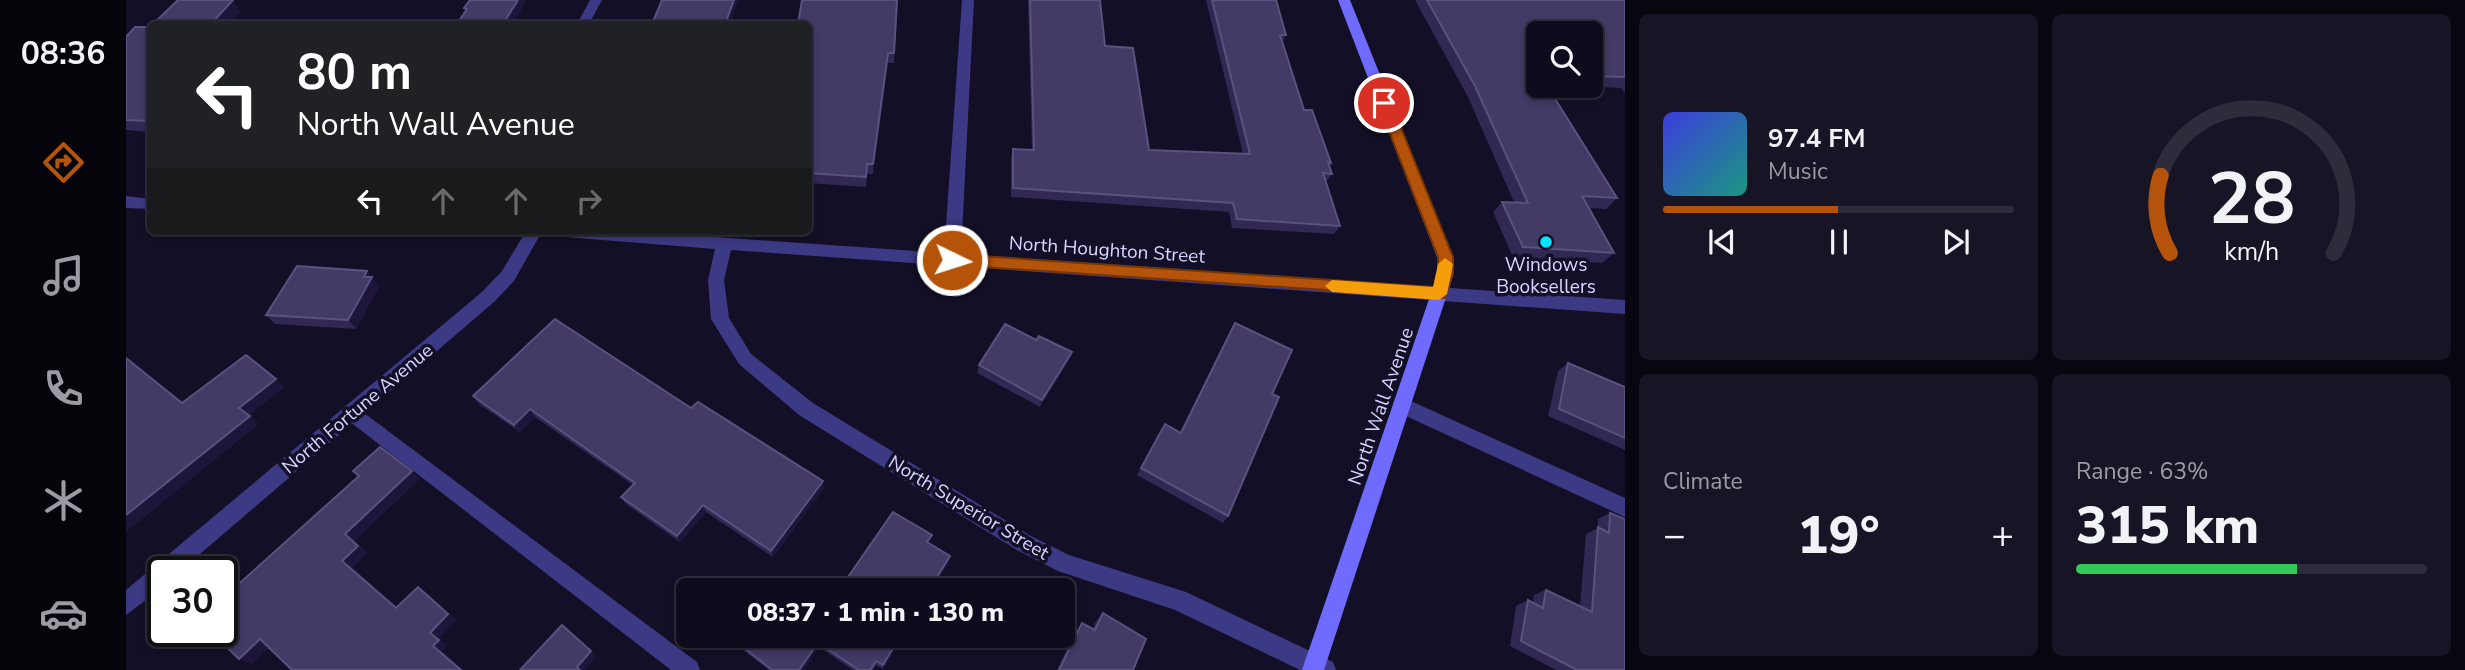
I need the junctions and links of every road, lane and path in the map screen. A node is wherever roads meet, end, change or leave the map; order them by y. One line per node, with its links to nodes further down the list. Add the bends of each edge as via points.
1 (596, 0): 4 (street)
2 (968, 0): 10 (street)
3 (1344, 0): 11 (street, North Wall Avenue, via 1445,257 1446,273)
4 (585, 21)
5 (126, 202): 6 (street)
6 (147, 204)
7 (532, 235): 14 (street, North Fortune Avenue, via 508,276 488,297)
8 (605, 235): 9 (street, North Houghton Street)
9 (724, 243): 10 (street, North Houghton Street); 19 (street, North Superior Street, via 716,281 720,320 745,359 806,409 1065,564 1178,600)
10 (952, 260): 11 (street, North Houghton Street)
11 (1439, 294): 12 (street, North Houghton Street); 13 (street, North Wall Avenue)
12 (1625, 307)
13 (1402, 405): 15 (street); 19 (street, North Wall Avenue)
14 (352, 412): 16 (street, North Fortune Avenue); 20 (street)
15 (1625, 508)
16 (183, 556)
17 (147, 586): 18 (street, North Fortune Avenue)
18 (126, 604)
19 (1318, 668)
20 (689, 670)

